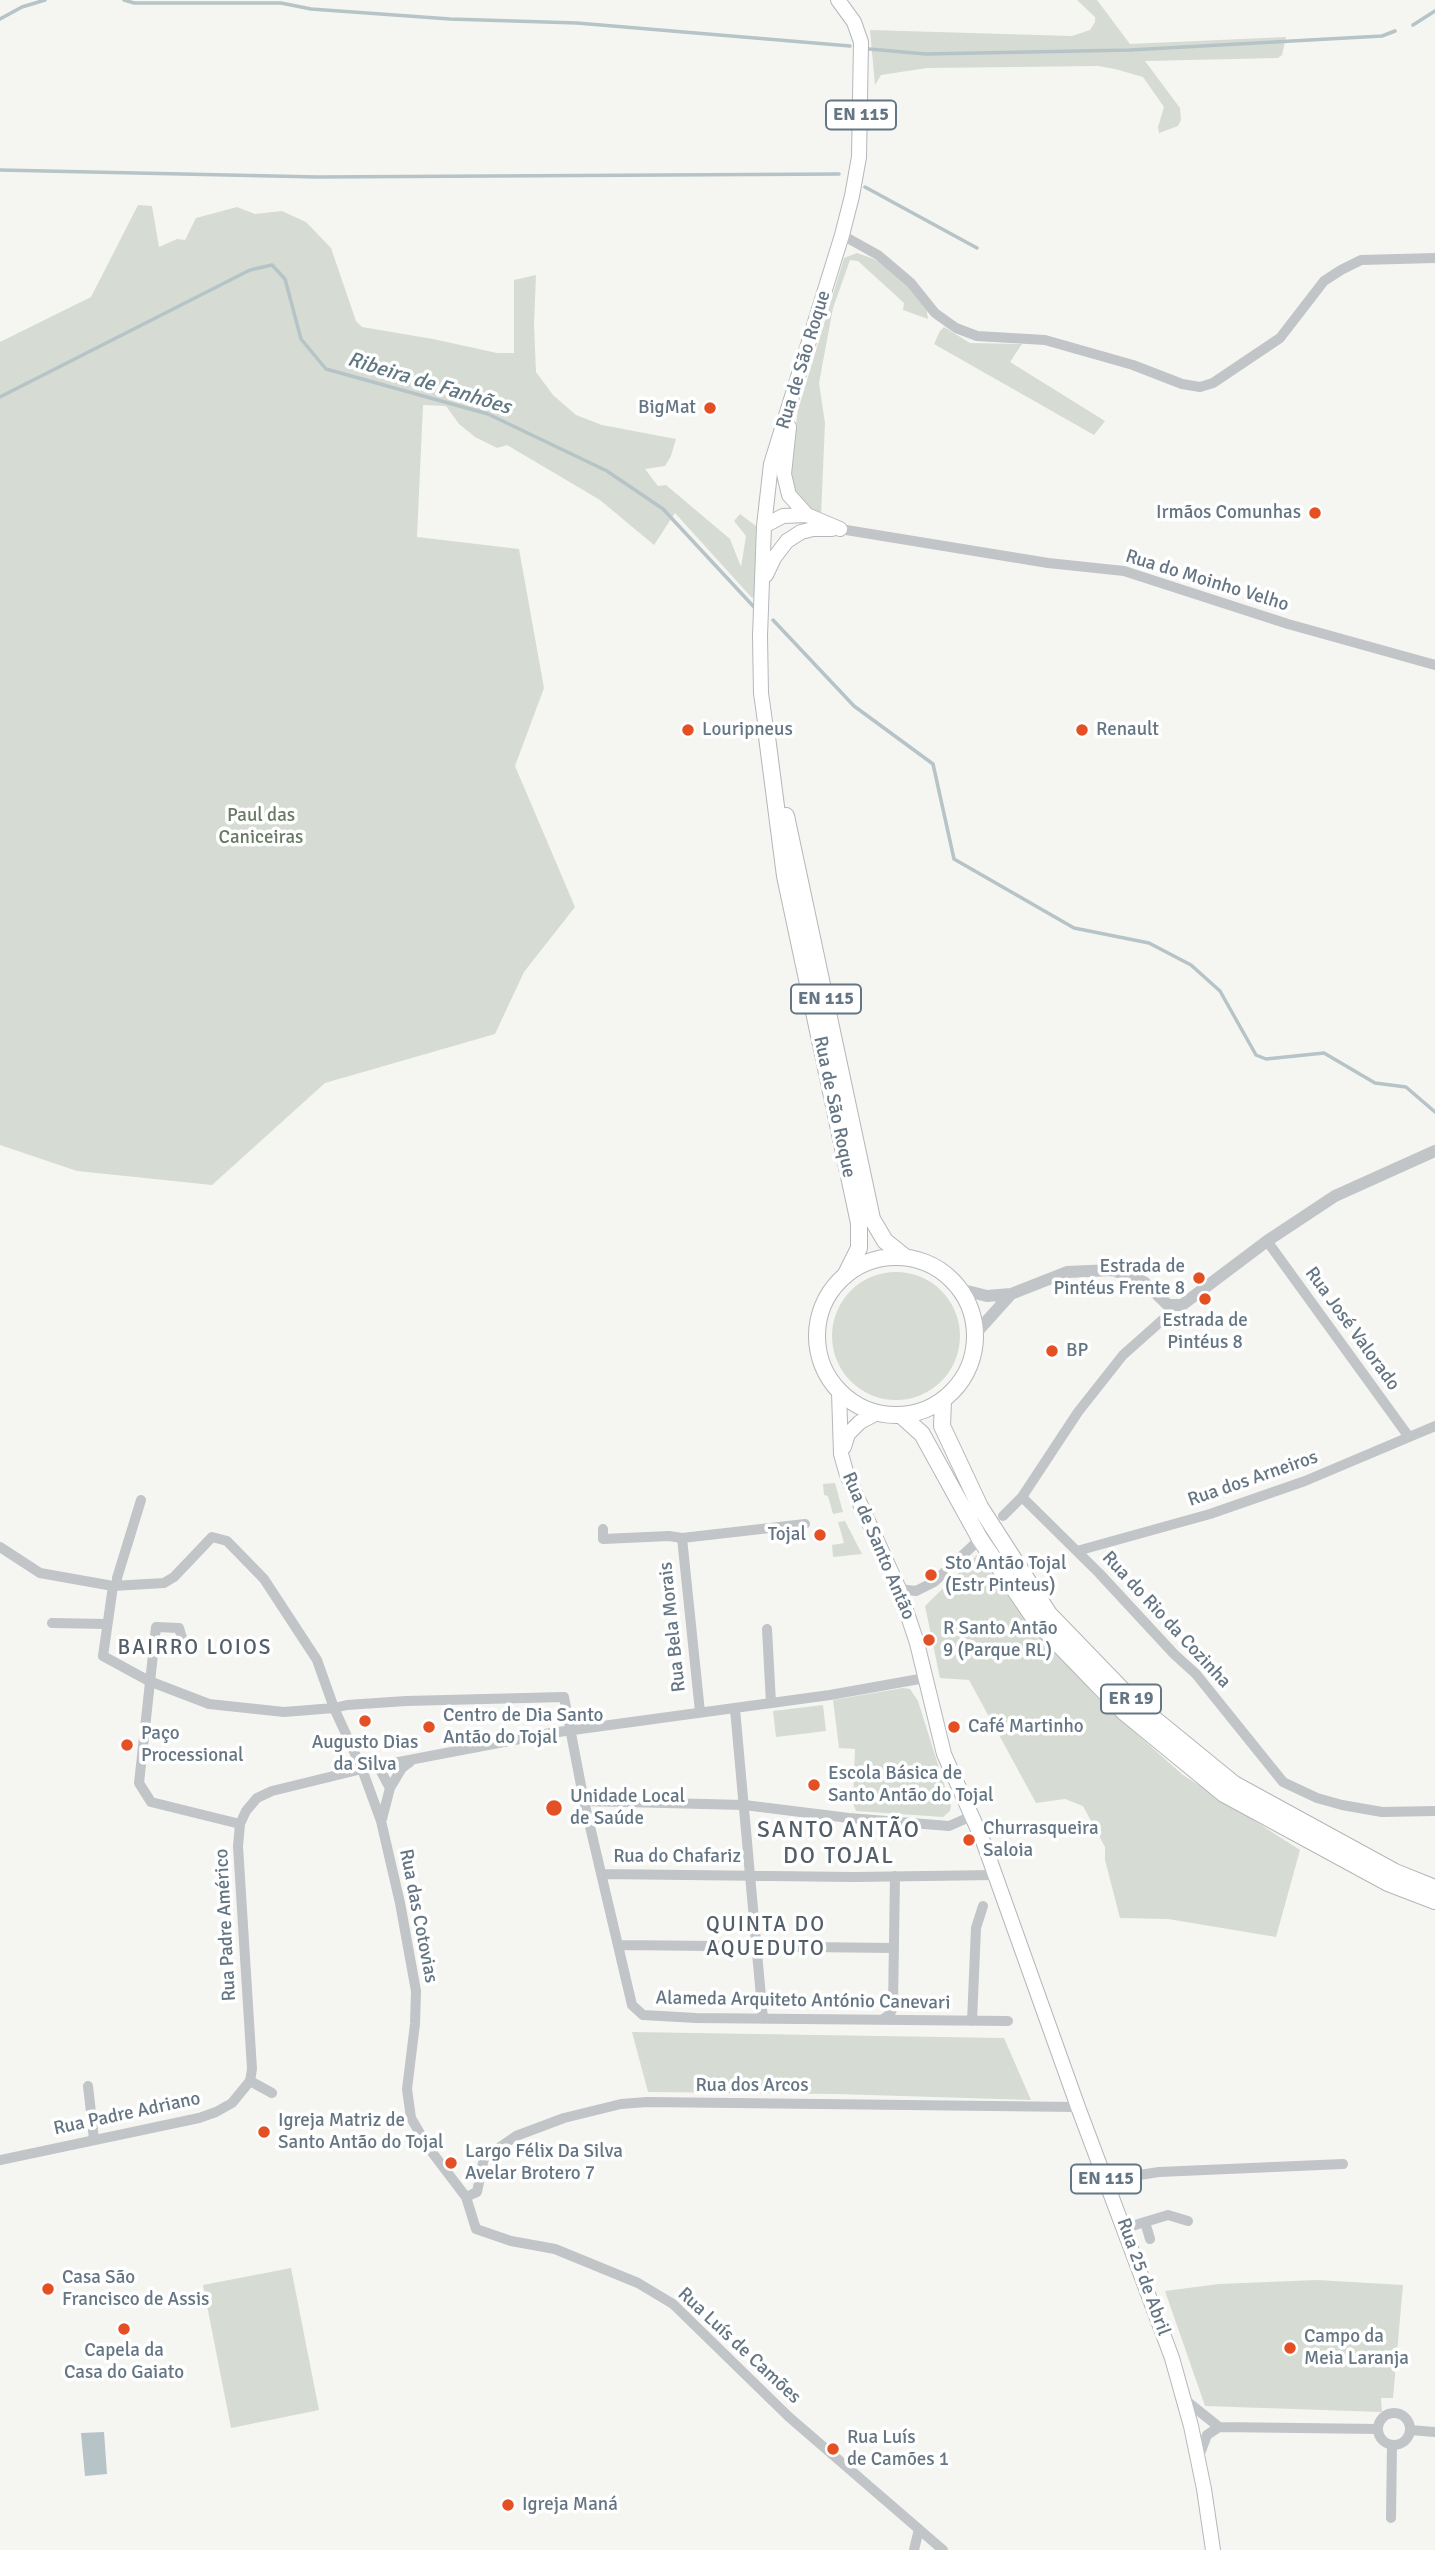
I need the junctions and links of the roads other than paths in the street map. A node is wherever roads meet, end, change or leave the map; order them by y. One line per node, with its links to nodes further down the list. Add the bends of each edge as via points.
1 (838, 0): 2 (main road, Rua de São Roque / EN 115, via 854,22 861,43 859,157)
2 (842, 235): 3 (street, via 878,255 956,328 978,336 1045,340 1200,387 1280,338 1324,281 1341,270 1362,260); 4 (main road, Rua de São Roque / EN 115)
3 (1435, 258)
4 (788, 413): 5 (main road, via 784,474 789,495); 6 (main road, Rua de São Roque / EN 115, via 771,464)
5 (807, 515): 6 (main road, via 783,516); 7 (main road)
6 (764, 526): 8 (main road, Rua de São Roque / EN 115)
7 (840, 529): 8 (main road, via 813,528 787,541); 9 (street, Rua do Moinho Velho, via 1124,571)
8 (763, 583): 10 (main road, Rua de São Roque / EN 115, via 761,693)
9 (1435, 665)
10 (766, 729): 13 (highway, Rua de São Roque / EN 115, via 872,1219 885,1241); 14 (highway, Rua de São Roque / EN 115, via 785,876 859,1223 859,1248)
11 (1433, 1152): 12 (street, via 1335,1196)
12 (1267, 1241): 17 (street, via 1186,1302); 24 (street, Rua José Valorado)
13 (905, 1257): 14 (highway, via 863,1264); 15 (highway, via 931,1264)
14 (845, 1276): 19 (highway, via 829,1294 819,1317 817,1342 823,1366)
15 (959, 1289): 16 (street, via 987,1296); 18 (highway)
16 (1011, 1294): 17 (street, via 1067,1272 1113,1270 1144,1282); 18 (street)
17 (1171, 1306): 26 (street, via 1168,1315 1123,1355 1078,1412)
18 (976, 1333): 20 (highway, via 973,1356 962,1381)
19 (839, 1391): 21 (highway); 25 (main road, EN 115)
20 (943, 1401): 22 (highway); 62 (highway, ER 19, via 942,1426 987,1518 1049,1614 1136,1704 1234,1784 1395,1872)
21 (877, 1413): 22 (highway); 25 (main road, via 848,1434)
22 (902, 1416): 32 (highway, ER 19, via 922,1434)
23 (1435, 1426): 24 (street, Rua dos Arneiros)
24 (1409, 1437): 34 (street, Rua dos Arneiros, via 1305,1481 1210,1514)
25 (841, 1454): 36 (main road, Rua de Santo Antão / EN 115)
26 (1022, 1497): 28 (street); 34 (street, Rua do Rio da Cozinha)
27 (141, 1500): 35 (street)
28 (1003, 1516)
29 (805, 1524): 31 (street)
30 (603, 1529): 31 (street, via 603,1539)
31 (682, 1538): 46 (street, Rua Bela Morais)
32 (980, 1539): 36 (street, via 934,1582 916,1591); 63 (highway, ER 19, via 1044,1630 1124,1713 1224,1794 1388,1883)
33 (0, 1547): 35 (street, via 40,1573)
34 (1077, 1551): 54 (street, Rua do Rio da Cozinha, via 1196,1674 1283,1782 1342,1805)
35 (115, 1586): 38 (street); 44 (street, Rua das Cotovias, via 164,1583 212,1537 228,1541 264,1579 317,1660)
36 (899, 1589): 41 (main road, Rua de Santo Antão / EN 115)
37 (52, 1623): 38 (street)
38 (107, 1624): 42 (street, via 103,1656)
39 (767, 1629): 43 (street)
40 (181, 1638): 42 (street, via 179,1628 156,1627)
41 (925, 1678): 43 (street, Rua Padre Américo); 55 (main road, EN 115, via 944,1755)
42 (149, 1681): 44 (street, via 209,1704 284,1712); 57 (street, via 139,1783 151,1802)
43 (771, 1703): 45 (street, Rua Padre Américo)
44 (334, 1708): 47 (street, Alameda Arquiteto António Canevari, via 406,1701 564,1697); 50 (street, Rua das Cotovias)
45 (735, 1709): 46 (street, Rua Padre Américo); 53 (street)
46 (700, 1712): 47 (street, Rua Padre Américo)
47 (569, 1730): 48 (street, Rua Padre Américo); 52 (street, Alameda Arquiteto António Canevari)
48 (413, 1759): 49 (street, Rua Padre Américo); 51 (street, Rua das Cotovias)
49 (377, 1766): 50 (street, Rua Padre Américo); 51 (street)
50 (362, 1769): 56 (street, Rua das Cotovias); 57 (street, Rua Padre Américo, via 272,1791 257,1798)
51 (390, 1788): 56 (street, Rua das Cotovias)
52 (584, 1801): 53 (street); 58 (street, Alameda Arquiteto António Canevari)
53 (744, 1805): 55 (street, via 948,1826); 59 (street)
54 (1435, 1811)
55 (972, 1815): 60 (main road, Rua 25 de Abril / EN 115)
56 (381, 1821): 80 (street, Rua das Cotovias, via 416,1991 407,2089 411,2118)
57 (240, 1824): 72 (street, Rua Padre Américo)
58 (602, 1874): 59 (street, Rua do Chafariz); 65 (street, Alameda Arquiteto António Canevari)
59 (751, 1875): 61 (street, Rua do Chafariz); 66 (street)
60 (996, 1875): 61 (street, Rua do Chafariz); 75 (main road, Rua 25 de Abril / EN 115)
61 (895, 1876): 67 (street)
62 (1435, 1888)
63 (1435, 1902)
64 (984, 1906): 70 (street, via 976,1928)
65 (620, 1945): 66 (street); 68 (street, Alameda Arquiteto António Canevari, via 632,2005 638,2013)
66 (756, 1946): 67 (street); 68 (street)
67 (894, 1948): 69 (street, via 892,2007)
68 (763, 2019): 69 (street, Alameda Arquiteto António Canevari)
69 (882, 2020): 70 (street, Alameda Arquiteto António Canevari)
70 (972, 2021): 71 (street, Alameda Arquiteto António Canevari)
71 (1008, 2021)
72 (250, 2081): 74 (street); 76 (street, Rua Padre Adriano, via 232,2103 216,2112)
73 (88, 2086): 76 (street)
74 (272, 2093)
75 (1078, 2106): 79 (main road, Rua 25 de Abril / EN 115); 80 (street, Rua dos Arcos, via 621,2104 516,2136 484,2158 477,2192)
76 (94, 2139): 77 (street, Rua Padre Adriano)
77 (0, 2160)
78 (1343, 2164): 79 (street, via 1159,2172)
79 (1107, 2180): 83 (main road, Rua 25 de Abril / EN 115)
80 (466, 2197): 95 (street, Rua Luís de Camões, via 475,2229 555,2249 638,2283 673,2304 789,2417)
81 (1188, 2221): 82 (street, via 1168,2215)
82 (1145, 2222): 83 (street); 84 (street)
83 (1125, 2228): 85 (main road, Rua 25 de Abril / EN 115)
84 (1150, 2239)
85 (1183, 2399): 86 (street); 87 (main road, Rua 25 de Abril / EN 115)
86 (1216, 2425): 87 (street); 88 (street); 91 (street)
87 (1191, 2426): 91 (street); 93 (main road, Rua 25 de Abril / EN 115)
88 (1378, 2429): 89 (street, via 1383,2417 1393,2413 1408,2420); 92 (street, via 1382,2439)
89 (1410, 2430): 90 (street); 92 (street, via 1404,2441)
90 (1435, 2432)
91 (1207, 2435): 93 (street)
92 (1392, 2445): 94 (street)
93 (1198, 2460): 98 (main road, Rua 25 de Abril / EN 115)
94 (1391, 2518)
95 (919, 2529): 96 (street); 97 (street, Rua Luís de Camões)
96 (914, 2550)
97 (943, 2550)
98 (1213, 2550)

